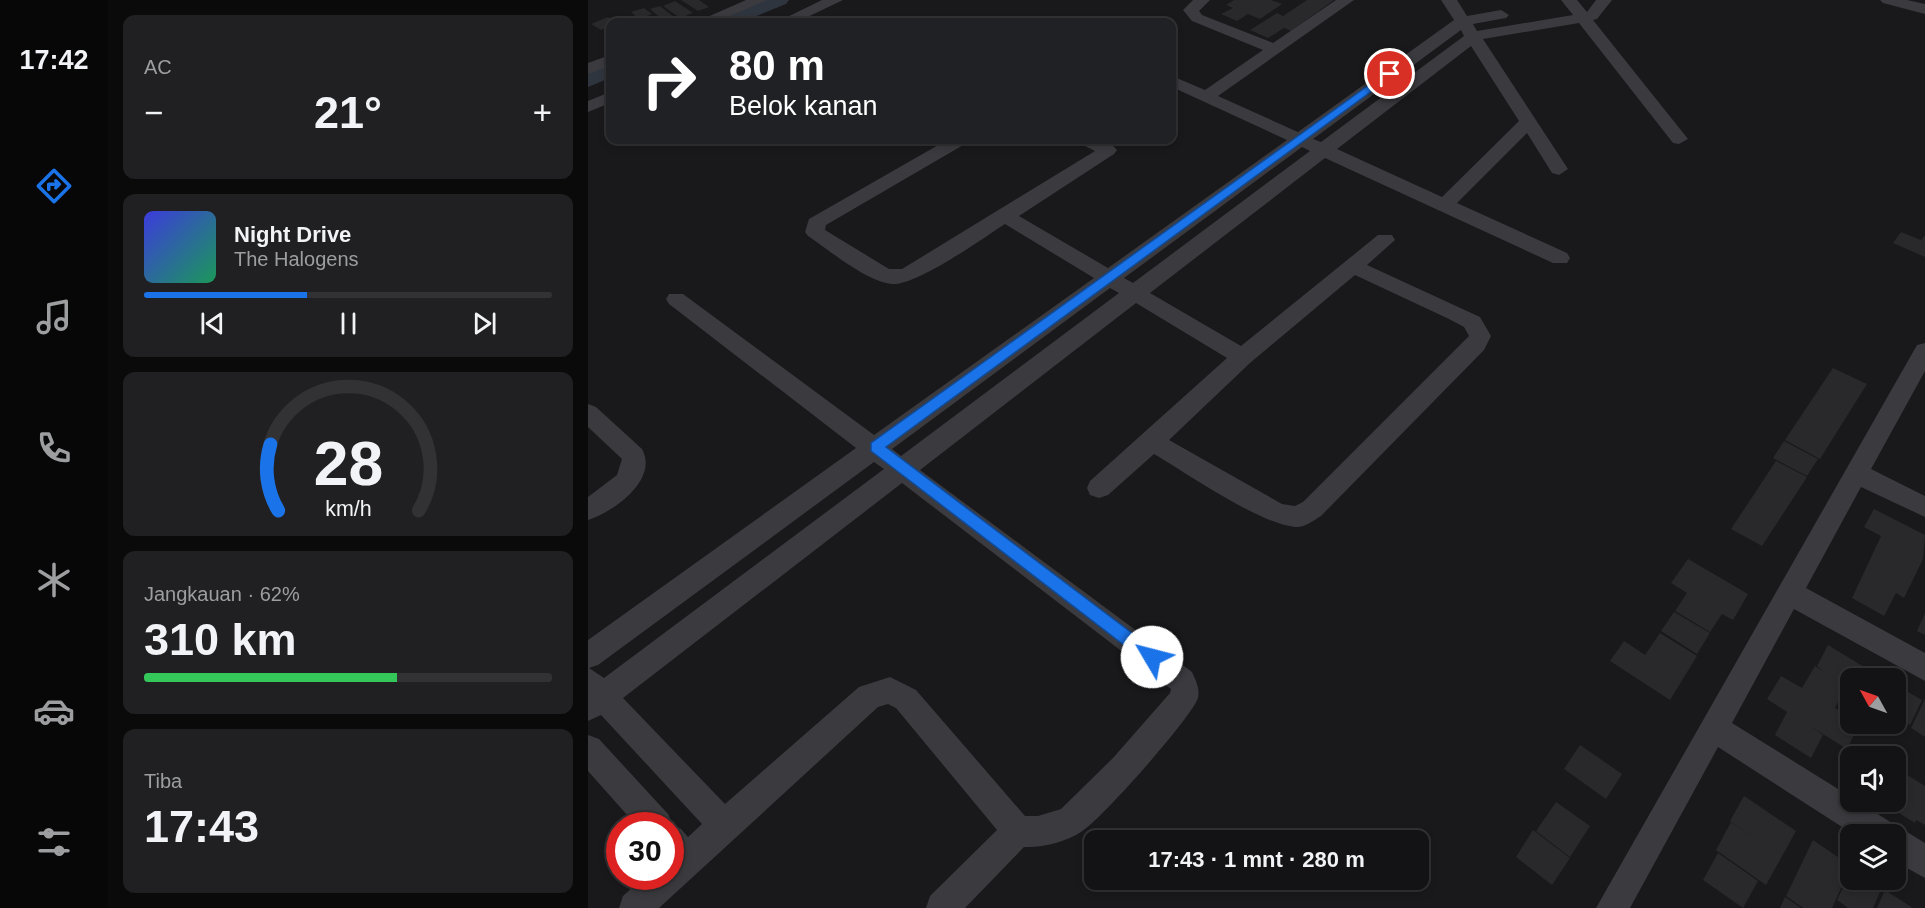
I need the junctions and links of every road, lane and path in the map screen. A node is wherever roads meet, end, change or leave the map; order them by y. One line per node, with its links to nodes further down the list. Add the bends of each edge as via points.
1 (759, 0): 9 (street, via 744,12)
2 (835, 0): 10 (street)
3 (1202, 0): 12 (street, via 1191,10 1197,18)
4 (1346, 0): 12 (street)
5 (1449, 0): 11 (street)
6 (1888, 0): 8 (street)
7 (1585, 6): 11 (street); 20 (street)
8 (1925, 9)
9 (720, 18)
10 (794, 18)
11 (1469, 29): 19 (street); 21 (street); 26 (street)
12 (1272, 48): 16 (street)
13 (606, 62): 14 (street)
14 (588, 69)
15 (1176, 83): 16 (street)
16 (1205, 97): 21 (street)
17 (606, 99): 18 (street)
18 (588, 107)
19 (1529, 121): 27 (street); 28 (street)
20 (1679, 139)
21 (1299, 140): 26 (street); 33 (street)
22 (952, 144): 29 (street, via 824,216 816,223 814,232 893,277 923,267)
23 (1095, 144): 25 (street)
24 (1118, 144): 25 (street)
25 (1108, 150): 29 (street)
26 (1323, 151): 28 (street); 34 (street)
27 (1558, 169)
28 (1444, 205): 31 (street)
29 (1005, 216): 33 (street)
30 (1386, 240): 32 (street)
31 (1560, 258)
32 (1354, 267): 37 (street); 39 (street, via 1458,314 1472,322 1480,336 1476,345 1312,509 1298,517 1277,513)
33 (1109, 278): 34 (street); 40 (street)
34 (1136, 292): 37 (street); 41 (street)
35 (676, 299): 40 (street)
36 (1925, 351): 42 (street)
37 (1242, 357): 39 (street)
38 (588, 413): 45 (street, via 634,456 634,468 619,490)
39 (1152, 442): 43 (street)
40 (876, 447): 41 (street); 47 (street)
41 (903, 468): 49 (street); 55 (street, via 1182,681 1185,689 1183,699 1171,714 1071,821 1038,832)
42 (1856, 473): 44 (street); 46 (street)
43 (1099, 488)
44 (1925, 507)
45 (588, 510)
46 (1790, 592): 48 (street); 50 (street)
47 (588, 656)
48 (1925, 668)
49 (593, 694): 54 (street)
50 (1714, 728): 53 (street); 60 (street)
51 (588, 749): 52 (street)
52 (645, 812)
53 (1865, 824)
54 (724, 825): 55 (street, via 869,696 890,690 918,711); 57 (street)
55 (1018, 831): 62 (street)
56 (1906, 850): 58 (street)
57 (684, 855)
58 (1925, 862)
59 (650, 890): 61 (street)
60 (1618, 906)
61 (635, 908)
62 (942, 908)

